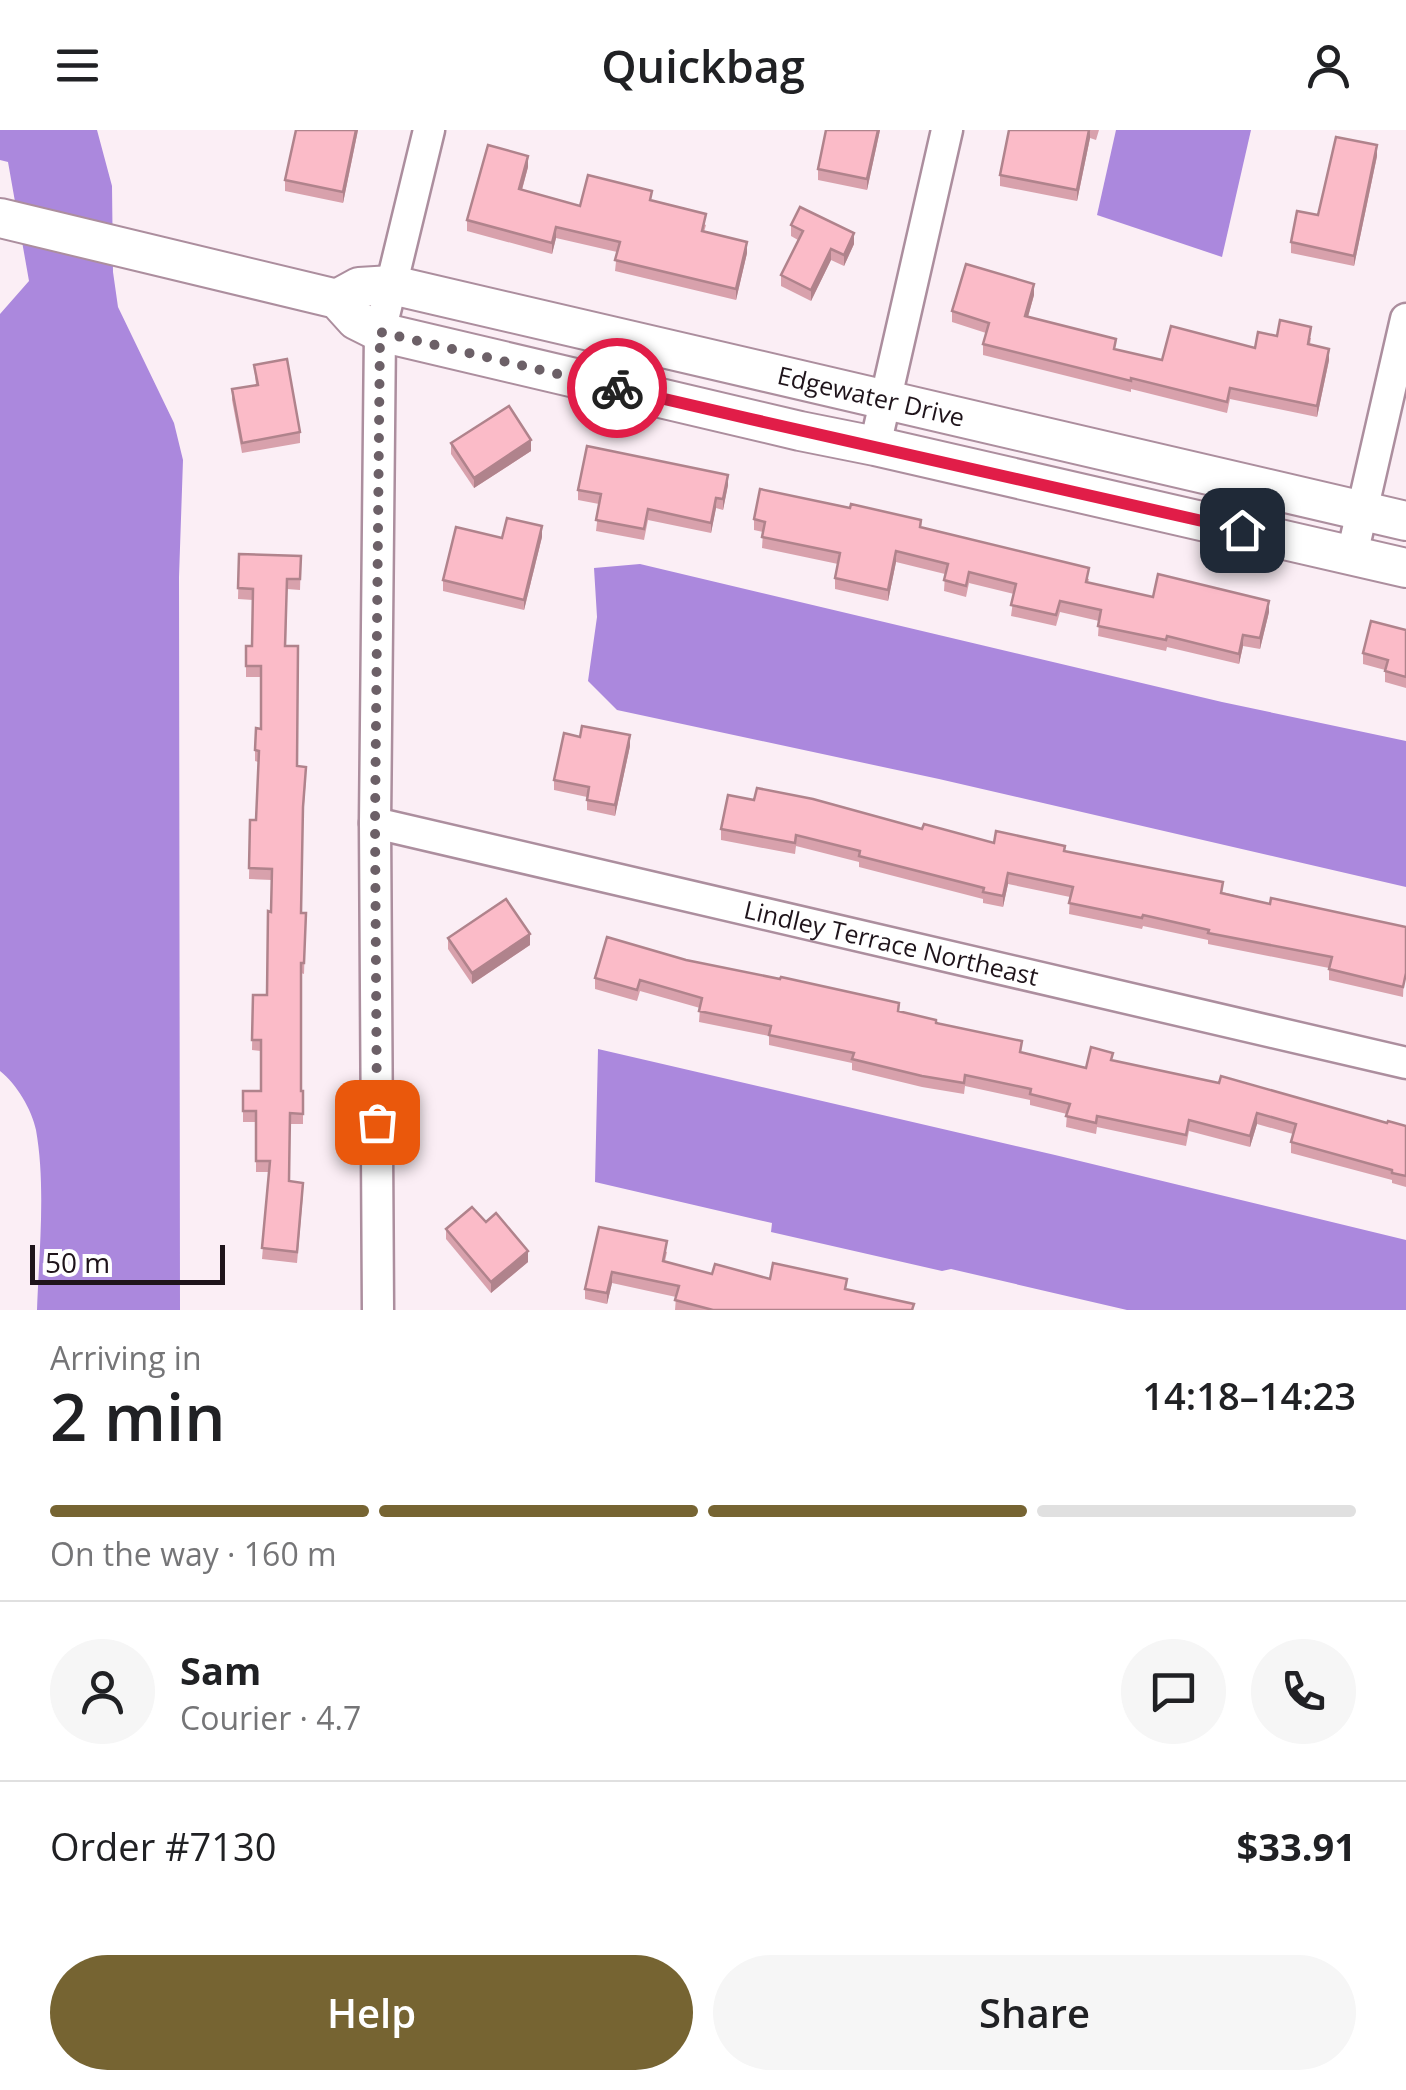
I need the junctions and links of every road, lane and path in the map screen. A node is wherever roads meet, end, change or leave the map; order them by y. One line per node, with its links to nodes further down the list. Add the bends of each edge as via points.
1 (428, 130): 4 (street)
2 (947, 130): 8 (street)
3 (2, 218): 5 (street, Edgewater Drive)
4 (392, 285): 5 (street, Edgewater Drive, via 359,288); 7 (street); 8 (street, Edgewater Drive)
5 (336, 299): 7 (street, Edgewater Drive)
6 (1406, 319): 10 (street)
7 (380, 332): 9 (street, Edgewater Drive); 14 (street)
8 (886, 399): 9 (street); 10 (street, Edgewater Drive)
9 (875, 446): 12 (street, Edgewater Drive)
10 (1362, 511): 11 (street, Edgewater Drive); 12 (street)
11 (1406, 520)
12 (1352, 555): 13 (street, Edgewater Drive)
13 (1406, 568)
14 (375, 823): 15 (street, Lindley Terrace Northeast); 16 (street)
15 (1406, 1063)
16 (378, 1310)

